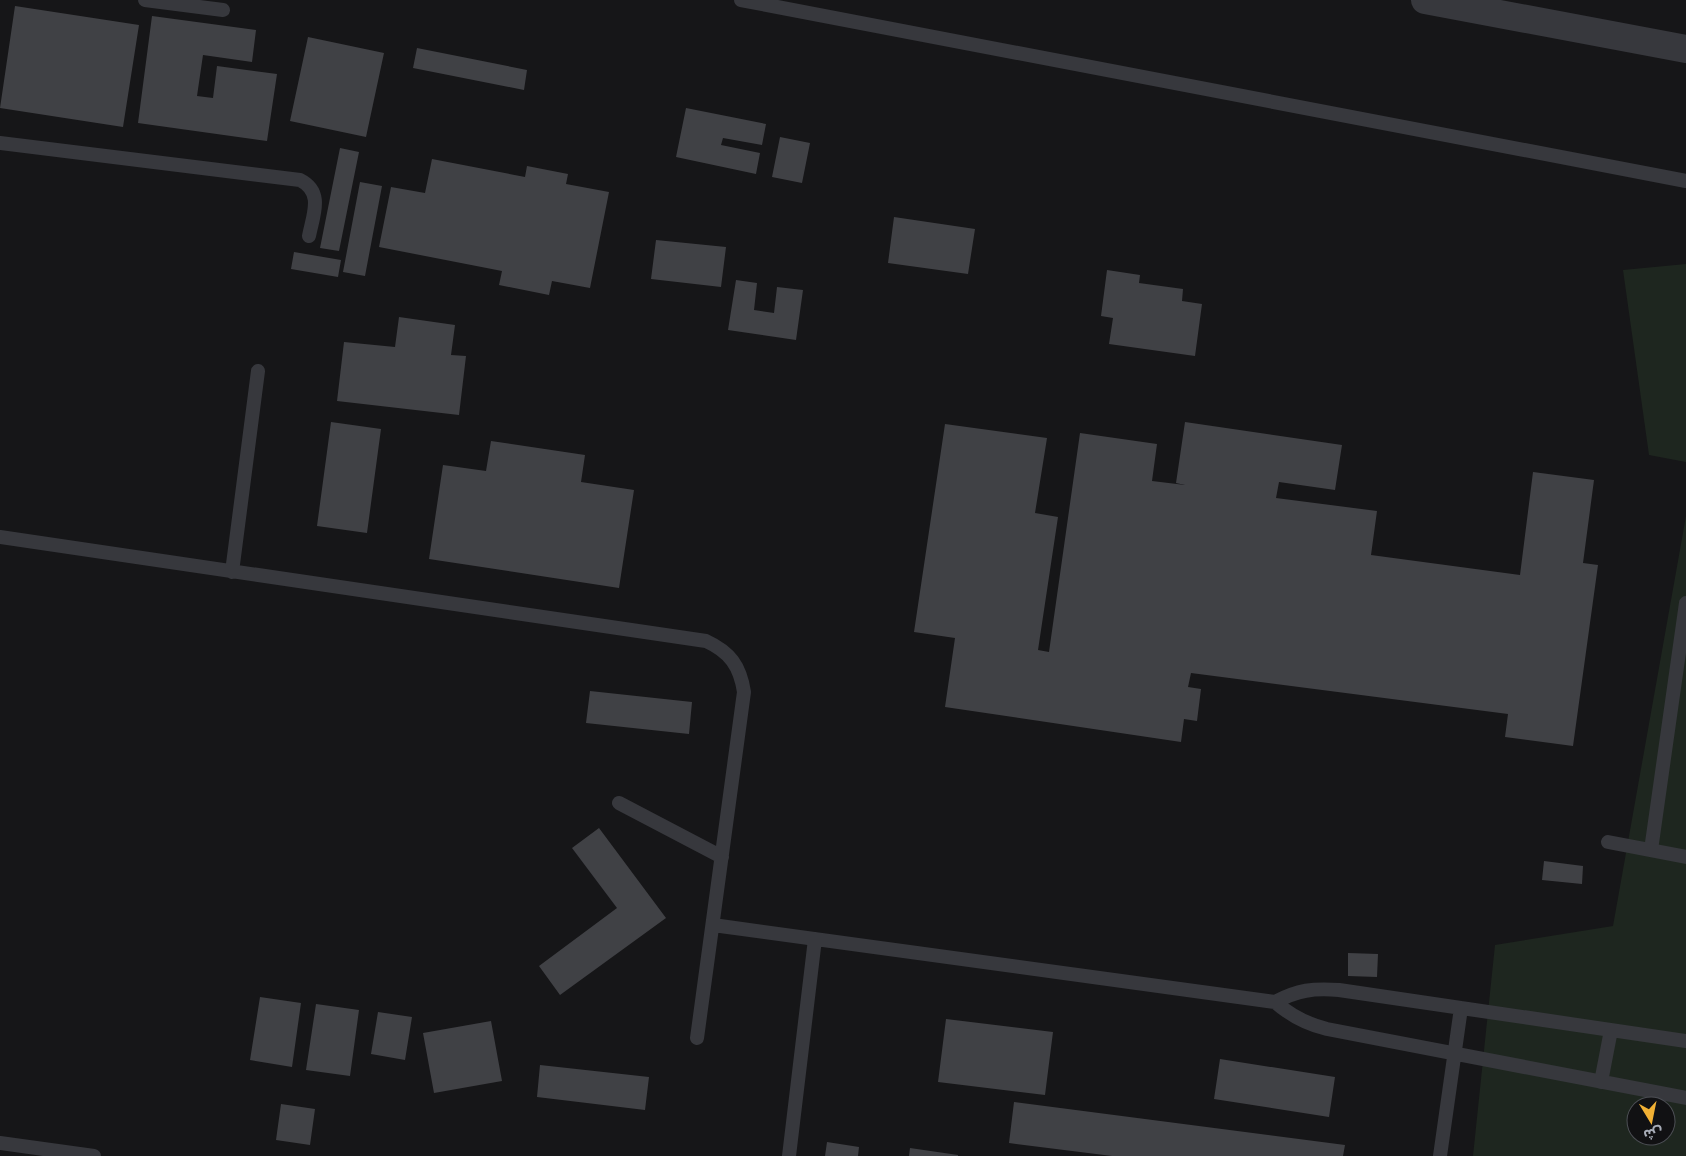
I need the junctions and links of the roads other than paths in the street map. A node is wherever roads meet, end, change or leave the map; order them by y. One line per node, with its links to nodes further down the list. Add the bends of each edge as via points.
1 (145, 0): 4 (lane)
2 (741, 0): 7 (lane)
3 (1425, 0): 5 (street)
4 (224, 10)
5 (1686, 49)
6 (0, 144): 8 (lane, via 300,180 315,196)
7 (1686, 181)
8 (309, 236)
9 (258, 371): 11 (lane)
10 (0, 538): 11 (lane)
11 (232, 572): 16 (lane, via 718,646 736,665 744,692)
12 (1686, 603): 15 (lane)
13 (619, 803): 16 (lane)
14 (1608, 842): 15 (lane)
15 (1651, 850): 17 (lane)
16 (722, 857): 18 (lane)
17 (1686, 857)
18 (713, 925): 19 (lane); 23 (lane)
19 (815, 939): 20 (lane); 30 (lane)
20 (1275, 1002): 21 (lane, via 1290,994 1322,988); 25 (lane, via 1298,1020 1312,1025)
21 (1461, 1008): 22 (lane); 25 (lane)
22 (1611, 1030): 24 (lane); 26 (lane)
23 (697, 1038)
24 (1686, 1041)
25 (1454, 1053): 26 (lane); 31 (lane)
26 (1602, 1082): 27 (lane)
27 (1686, 1098)
28 (0, 1142): 29 (lane)
29 (94, 1156)
30 (789, 1156)
31 (1440, 1156)

